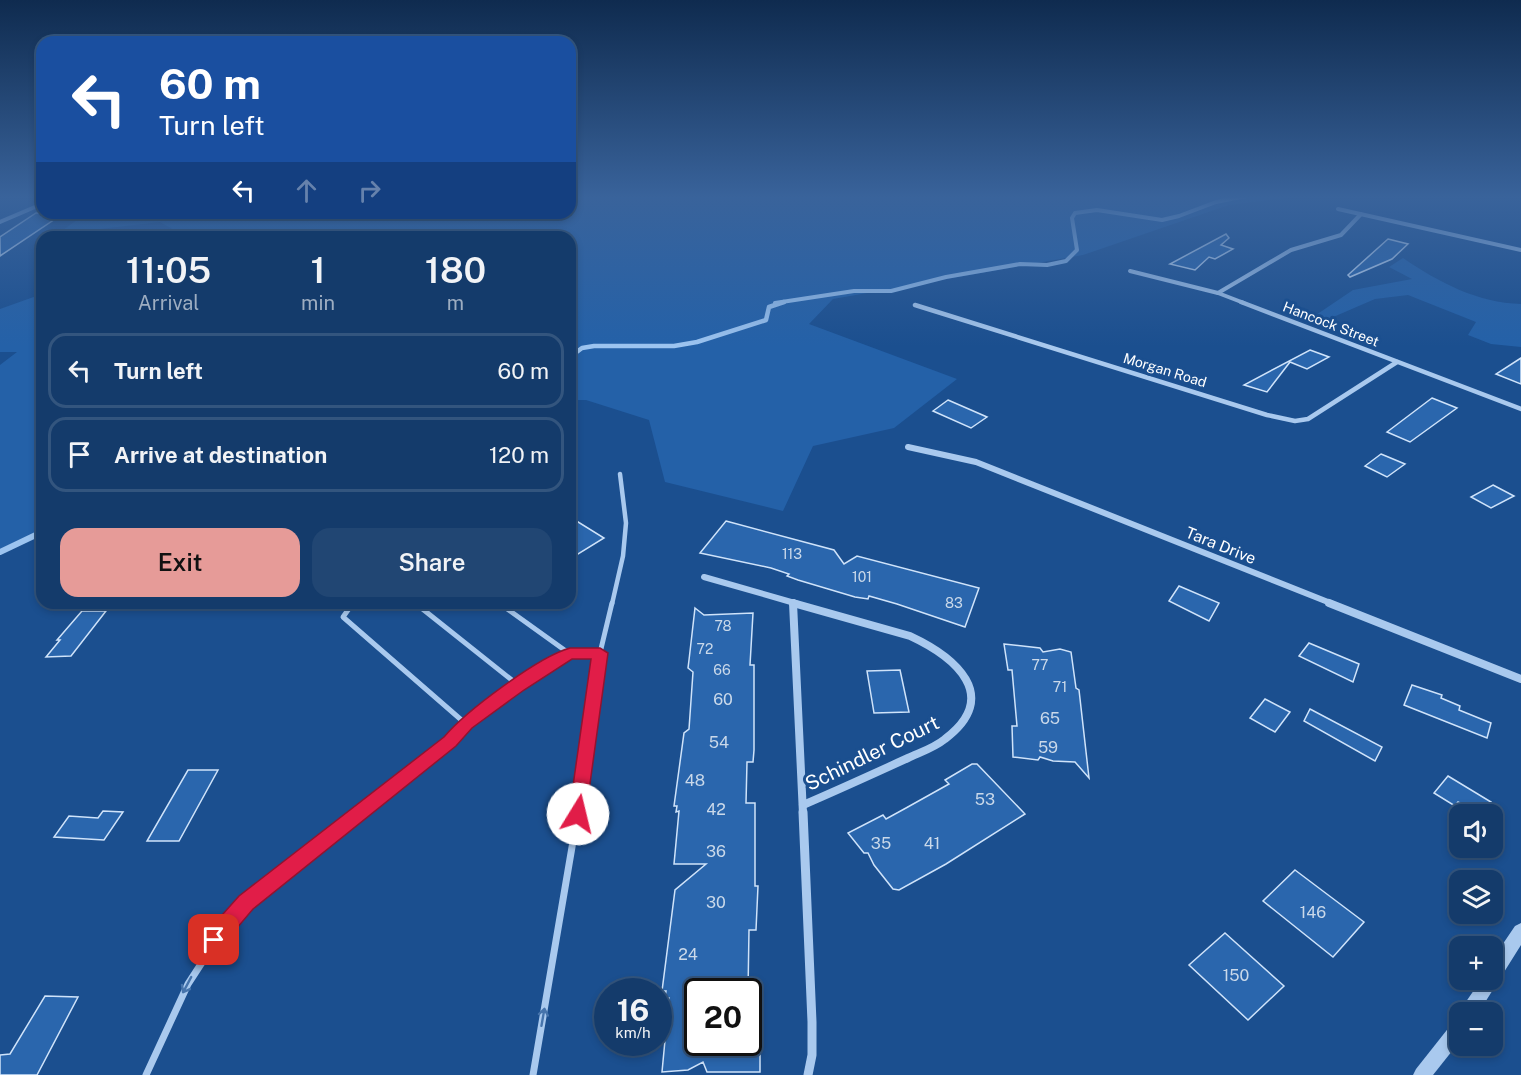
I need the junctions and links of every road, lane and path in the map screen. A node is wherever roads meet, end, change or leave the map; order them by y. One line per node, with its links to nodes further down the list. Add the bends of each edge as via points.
1 (1304, 246): 5 (street)
2 (1504, 246): 3 (street)
3 (1521, 250)
4 (1130, 271): 5 (street, Hancock Street)
5 (1218, 293): 7 (street, Hancock Street)
6 (915, 304): 7 (street, Morgan Road, via 1295,421 1308,419)
7 (1397, 362): 8 (street, Hancock Street)
8 (1521, 409)
9 (908, 447): 18 (street, Tara Drive, via 976,462)
10 (620, 474): 16 (lane, via 626,523 623,556)
11 (704, 577): 12 (street, Schindler Court)
12 (793, 602): 21 (street, Schindler Court); 21 (street, Schindler Court, via 902,633 933,646 961,667 971,690 965,717 948,737)
13 (349, 609): 20 (lane, via 343,617)
14 (422, 609): 19 (lane)
15 (508, 609): 17 (lane)
16 (600, 653): 17 (lane); 26 (lane, one-way to 16, via 577,825)
17 (570, 654): 19 (lane)
18 (1521, 680)
19 (518, 686): 20 (lane)
20 (466, 724): 25 (lane, one-way to 25, via 450,741 246,902 221,928 187,986)
21 (803, 805): 27 (street, Schindler Court, via 812,1022)
22 (1521, 931): 23 (street)
23 (1503, 958)
24 (1449, 1041): 28 (street)
25 (146, 1075)
26 (533, 1075)
27 (808, 1075)
28 (1422, 1075)

